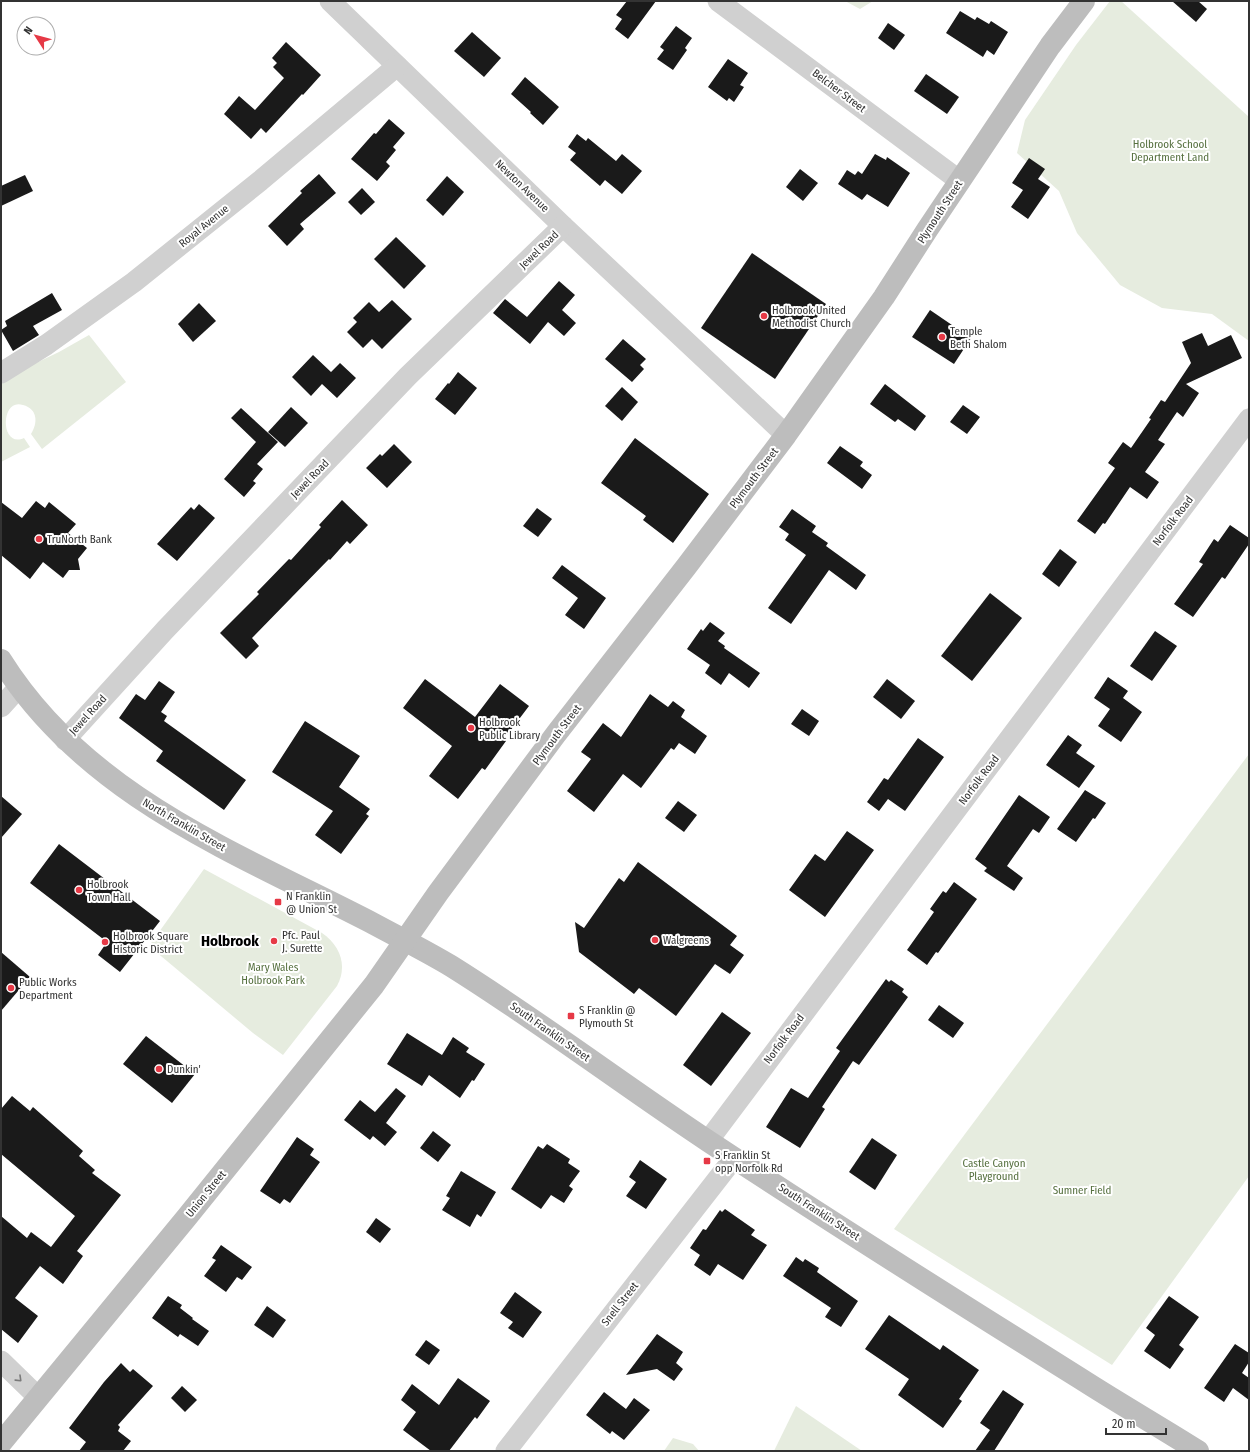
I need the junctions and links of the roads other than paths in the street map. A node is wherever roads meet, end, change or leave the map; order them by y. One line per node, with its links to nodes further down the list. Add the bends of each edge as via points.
1 (330, 1): 4 (street, Newton Avenue)
2 (718, 1): 5 (street, Belcher Street)
3 (1084, 1): 5 (main road, Plymouth Street, via 1050,46)
4 (397, 66): 6 (street, Newton Avenue); 7 (street, Royal Avenue, via 134,282 46,345)
5 (960, 181): 9 (main road, Plymouth Street, via 884,297)
6 (563, 226): 9 (street, Newton Avenue); 13 (street, Jewel Road, via 408,376 165,630)
7 (1, 373)
8 (1249, 420): 15 (street, Norfolk Road)
9 (786, 435): 14 (main road, Plymouth Street, via 556,734)
10 (1, 660): 11 (main road, North Franklin Street)
11 (19, 687): 12 (street); 13 (main road, North Franklin Street)
12 (1, 707)
13 (65, 740): 14 (main road, North Franklin Street, via 146,804 196,834)
14 (405, 940): 15 (main road, South Franklin Street, via 442,960 501,998); 18 (main road, Union Street, via 374,985 285,1096)
15 (708, 1141): 16 (main road, South Franklin Street)
16 (734, 1158): 20 (street, Snell Street); 21 (main road, South Franklin Street)
17 (1, 1361): 18 (street, one-way to 18)
18 (38, 1397): 19 (main road, Union Street)
19 (1, 1443)
20 (506, 1451)
21 (1198, 1451)

